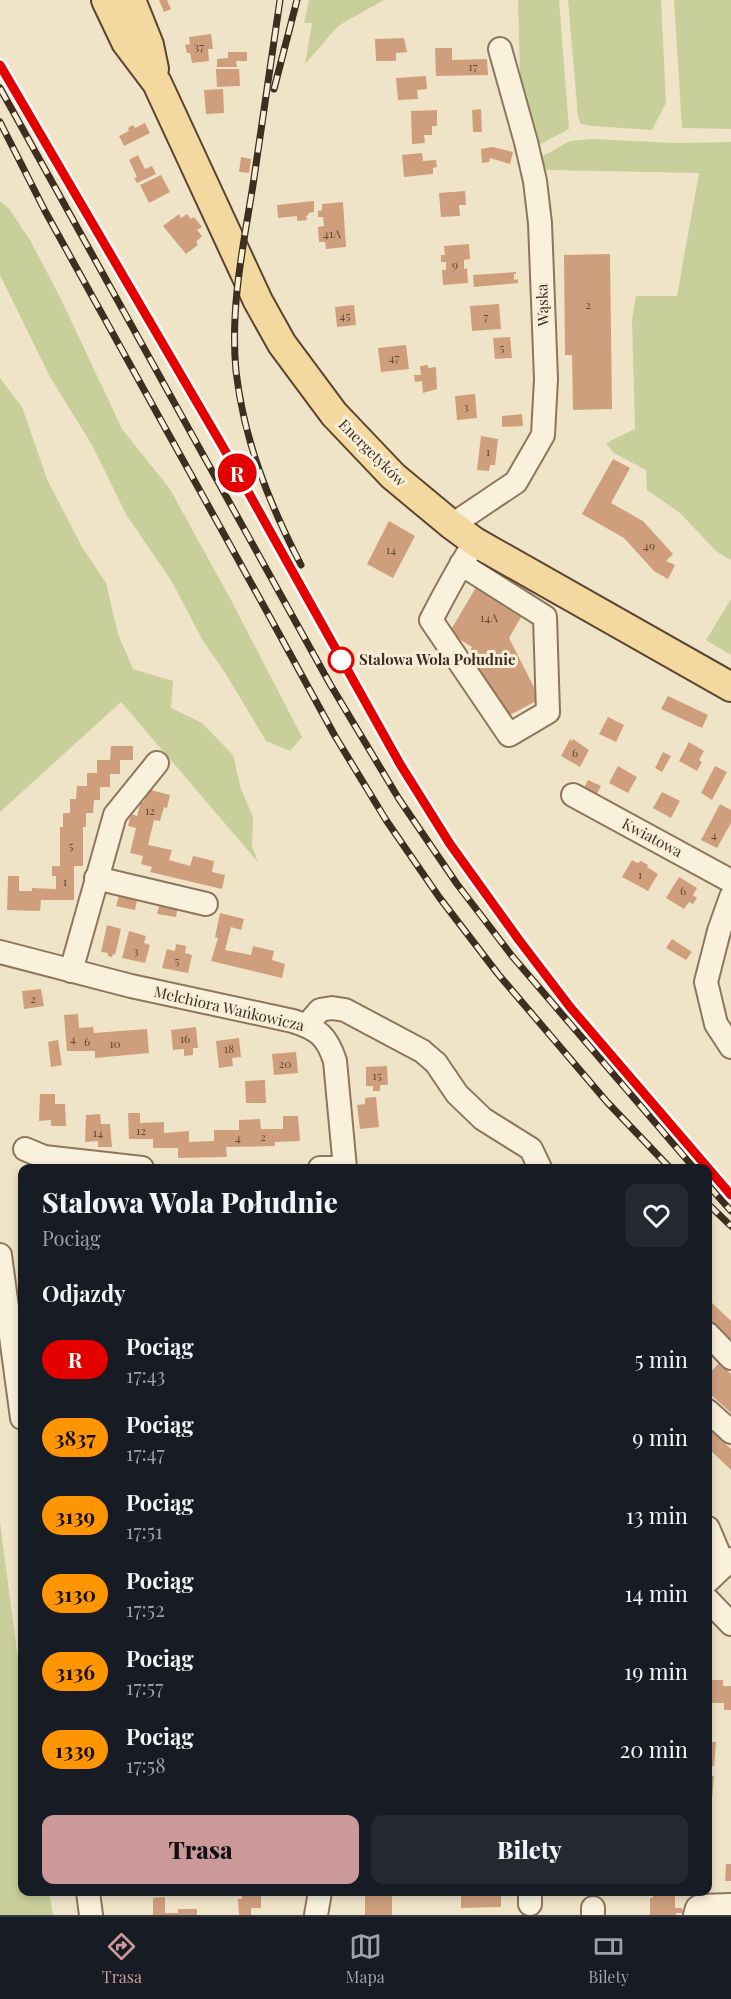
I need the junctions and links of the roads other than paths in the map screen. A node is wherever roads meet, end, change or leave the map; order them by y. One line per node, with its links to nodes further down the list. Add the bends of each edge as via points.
1 (106, 0): 4 (main road, Energetyków, via 126,42)
2 (131, 0): 4 (main road, Energetyków, via 149,45)
3 (500, 49): 5 (street, Wąska, via 535,181 540,223 546,379 543,435 516,482)
4 (158, 83): 5 (main road, Energetyków, via 258,301 282,344 334,414 393,476)
5 (452, 525): 6 (main road, Energetyków)
6 (468, 553): 6 (street, via 431,620 508,735 548,712 545,617); 7 (main road, Energetyków)
7 (731, 687)
8 (157, 763): 10 (street, via 115,815)
9 (573, 795): 11 (street, Kwiatowa)
10 (96, 878): 13 (street); 15 (street)
11 (731, 881)
12 (731, 897): 17 (street, via 706,982 716,1024)
13 (206, 904)
14 (0, 952): 15 (street, Melchiora Wańkowicza)
15 (71, 971): 16 (street, Melchiora Wańkowicza)
16 (307, 1025): 20 (street, Melchiora Wańkowicza, via 331,1047 335,1061); 21 (street, via 320,1010 345,1010 422,1052 436,1063 457,1094 483,1119 531,1149)
17 (731, 1047)
18 (25, 1149): 19 (street, via 44,1157)
19 (89, 1164)
20 (345, 1164)
21 (538, 1164)
22 (0, 1255): 25 (street)
23 (712, 1339): 24 (street)
24 (731, 1358)
25 (18, 1388)
26 (712, 1415): 27 (street)
27 (731, 1432)
28 (712, 1541): 29 (street)
29 (721, 1569)
30 (712, 1604): 31 (street)
31 (731, 1624)
32 (89, 1896): 35 (street)
33 (319, 1896): 36 (street)
34 (731, 1905): 37 (street, via 700,1906)
35 (91, 1915)
36 (315, 1915)
37 (695, 1915)

